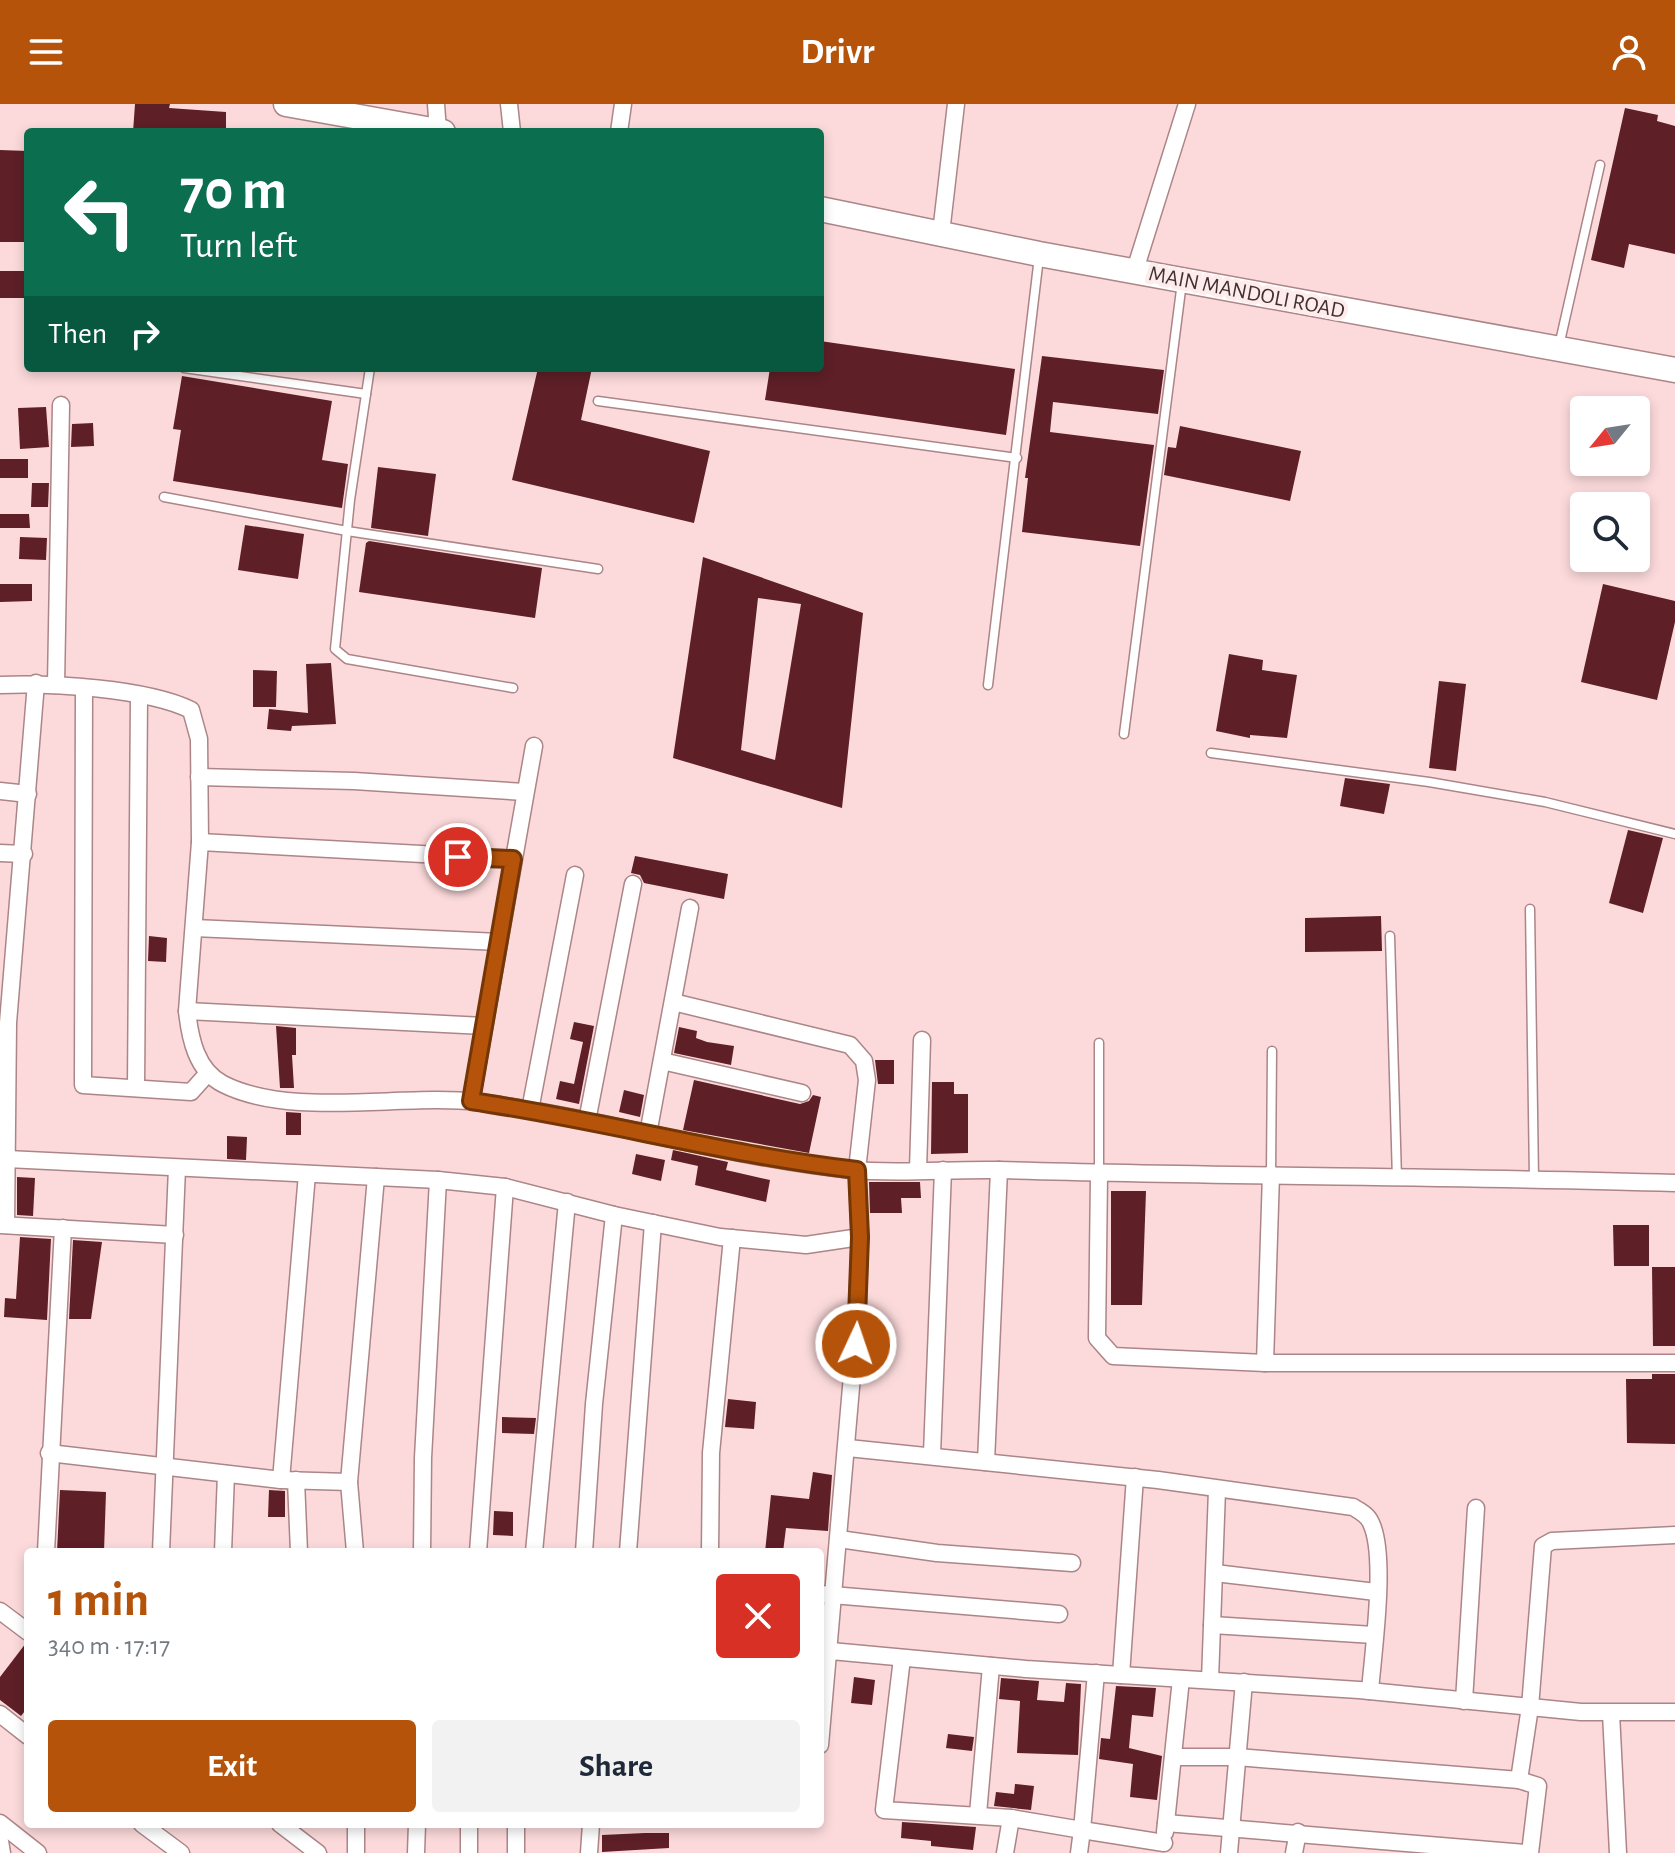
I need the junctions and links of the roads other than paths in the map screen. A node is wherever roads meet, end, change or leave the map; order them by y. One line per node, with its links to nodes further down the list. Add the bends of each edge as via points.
1 (286, 104): 7 (street)
2 (436, 104): 8 (street)
3 (509, 104): 9 (street)
4 (623, 104): 10 (street)
5 (956, 104): 13 (street)
6 (1187, 104): 15 (street)
7 (406, 128)
8 (440, 128)
9 (512, 128)
10 (620, 128)
11 (1600, 165): 17 (lane)
12 (824, 210): 13 (street, MAIN MANDOLI ROAD)
13 (941, 233): 14 (street, MAIN MANDOLI ROAD)
14 (1039, 254): 15 (street, MAIN MANDOLI ROAD); 24 (lane)
15 (1135, 270): 16 (street, MAIN MANDOLI ROAD)
16 (1182, 280): 17 (street, MAIN MANDOLI ROAD); 35 (lane)
17 (1558, 346): 18 (street, MAIN MANDOLI ROAD)
18 (1675, 370)
19 (212, 372): 21 (lane)
20 (369, 372): 21 (lane)
21 (366, 394): 26 (lane)
22 (598, 401): 24 (lane)
23 (61, 405): 30 (street)
24 (1017, 458): 31 (lane)
25 (164, 497): 26 (lane)
26 (347, 531): 27 (lane); 33 (lane, via 333,641 338,655)
27 (598, 569)
28 (36, 683): 29 (street); 30 (street); 41 (street)
29 (0, 685)
30 (56, 685): 32 (street)
31 (988, 685)
32 (84, 688): 34 (street); 65 (street, via 83,1085)
33 (513, 688)
34 (139, 697): 38 (street, via 173,701 191,710 199,739); 65 (street)
35 (1124, 734)
36 (534, 746): 40 (street)
37 (1211, 753): 42 (lane, via 1545,802)
38 (199, 777): 40 (street); 43 (street)
39 (0, 791): 41 (street)
40 (525, 792): 46 (street)
41 (28, 794): 45 (street)
42 (1675, 834)
43 (200, 842): 46 (street); 51 (street)
44 (0, 853): 45 (street)
45 (24, 854): 53 (street)
46 (513, 859): 55 (street)
47 (575, 875): 69 (street)
48 (633, 884): 70 (street)
49 (690, 908): 56 (street)
50 (1530, 909): 82 (lane)
51 (194, 928): 55 (street); 57 (street)
52 (0, 931): 53 (street)
53 (18, 933): 58 (street)
54 (1390, 936): 84 (lane)
55 (499, 942): 59 (street)
56 (673, 1002): 63 (street); 74 (street, via 831,1039 859,1052 867,1080)
57 (187, 1011): 59 (street); 64 (street, via 195,1053)
58 (4, 1023): 68 (street)
59 (484, 1026): 67 (street)
60 (922, 1040): 75 (street)
61 (1099, 1043): 80 (lane)
62 (1272, 1051): 79 (lane)
63 (662, 1061): 66 (street); 71 (street)
64 (208, 1073): 65 (street, via 191,1092); 67 (street, via 240,1089 308,1101)
65 (136, 1087)
66 (802, 1093)
67 (471, 1101): 69 (street)
68 (3, 1103): 72 (street)
69 (530, 1110): 70 (street)
70 (587, 1121): 71 (street)
71 (648, 1134): 74 (street, via 788,1163)
72 (7, 1159): 73 (street); 90 (street)
73 (177, 1168): 78 (street); 92 (street)
74 (857, 1170): 75 (street); 93 (street)
75 (918, 1170): 76 (street)
76 (943, 1170): 77 (street); 99 (street)
77 (999, 1170): 80 (street); 100 (street)
78 (307, 1174): 81 (street); 104 (street)
79 (1271, 1174): 80 (street); 84 (street); 95 (street)
80 (1099, 1175): 95 (street, via 1097,1338 1103,1348 1122,1357)
81 (376, 1177): 83 (street); 105 (street)
82 (1534, 1179): 84 (street); 85 (street)
83 (438, 1180): 86 (street); 115 (street)
84 (1397, 1180)
85 (1675, 1183)
86 (505, 1187): 87 (street); 116 (street)
87 (567, 1202): 88 (street); 117 (street)
88 (614, 1215): 89 (street); 118 (street)
89 (653, 1223): 94 (street); 119 (street)
90 (3, 1225): 91 (street)
91 (63, 1228): 92 (street); 98 (street)
92 (175, 1235): 101 (street)
93 (860, 1237): 94 (street, via 806,1245); 97 (street)
94 (732, 1238): 120 (street, via 711,1453)
95 (1265, 1363): 96 (street)
96 (1675, 1363)
97 (848, 1448): 99 (street); 109 (street)
98 (49, 1453): 101 (street); 110 (street)
99 (932, 1454): 100 (street)
100 (986, 1462): 103 (street)
101 (164, 1466): 102 (street); 111 (street)
102 (226, 1474): 104 (street); 112 (street)
103 (1135, 1477): 106 (street); 134 (street)
104 (288, 1480): 105 (street); 113 (street)
105 (349, 1482): 114 (street)
106 (1217, 1490): 122 (street); 123 (street, via 1313,1499 1366,1514 1373,1525)
107 (1476, 1508): 139 (street)
108 (1675, 1535): 140 (street, via 1552,1541 1543,1546)
109 (839, 1539): 121 (street); 124 (street)
110 (46, 1548)
111 (161, 1548)
112 (223, 1548)
113 (298, 1548)
114 (355, 1548)
115 (422, 1548)
116 (478, 1548)
117 (534, 1548)
118 (584, 1548)
119 (628, 1548)
120 (710, 1548)
121 (1072, 1563)
122 (1215, 1573): 123 (street); 127 (street)
123 (1376, 1592): 129 (street)
124 (827, 1594): 126 (street); 130 (street)
125 (0, 1611): 128 (street)
126 (1059, 1614)
127 (1212, 1625): 129 (street); 136 (street)
128 (24, 1629)
129 (1374, 1635): 138 (street)
130 (824, 1650): 131 (street)
131 (902, 1658): 132 (street); 148 (street, via 884,1810)
132 (991, 1666): 133 (street); 148 (street)
133 (1096, 1673): 134 (street); 160 (street)
134 (1121, 1675): 135 (street)
135 (1181, 1679): 136 (street); 145 (street)
136 (1210, 1680): 137 (street)
137 (1244, 1682): 138 (street); 146 (street)
138 (1370, 1691): 139 (street)
139 (1464, 1701): 140 (street)
140 (1530, 1707): 142 (street); 147 (street)
141 (1675, 1712): 142 (street)
142 (1611, 1713): 179 (street)
143 (0, 1714): 144 (street)
144 (24, 1733)
145 (1173, 1757): 146 (street); 151 (street)
146 (1237, 1757): 147 (street); 152 (street)
147 (1519, 1780): 178 (street, via 1538,1786)
148 (978, 1814): 149 (street)
149 (1011, 1818): 160 (street); 174 (street)
150 (0, 1823): 166 (street)
151 (1166, 1823): 152 (street); 164 (street)
152 (1234, 1826): 161 (street); 176 (street)
153 (147, 1828): 167 (street)
154 (289, 1828): 168 (street)
155 (356, 1828): 169 (street)
156 (417, 1828): 170 (street)
157 (469, 1828): 171 (street)
158 (516, 1828): 172 (street)
159 (591, 1828): 173 (street)
160 (1082, 1830): 164 (street); 175 (street)
161 (1298, 1832): 163 (street); 177 (street)
162 (0, 1841): 165 (street)
163 (1357, 1845): 178 (street)
164 (1163, 1848)
165 (2, 1853)
166 (38, 1853)
167 (181, 1853)
168 (318, 1853)
169 (356, 1853)
170 (416, 1853)
171 (469, 1853)
172 (516, 1853)
173 (589, 1853)
174 (1005, 1853)
175 (1079, 1853)
176 (1229, 1853)
177 (1294, 1853)
178 (1528, 1853)
179 (1618, 1853)

